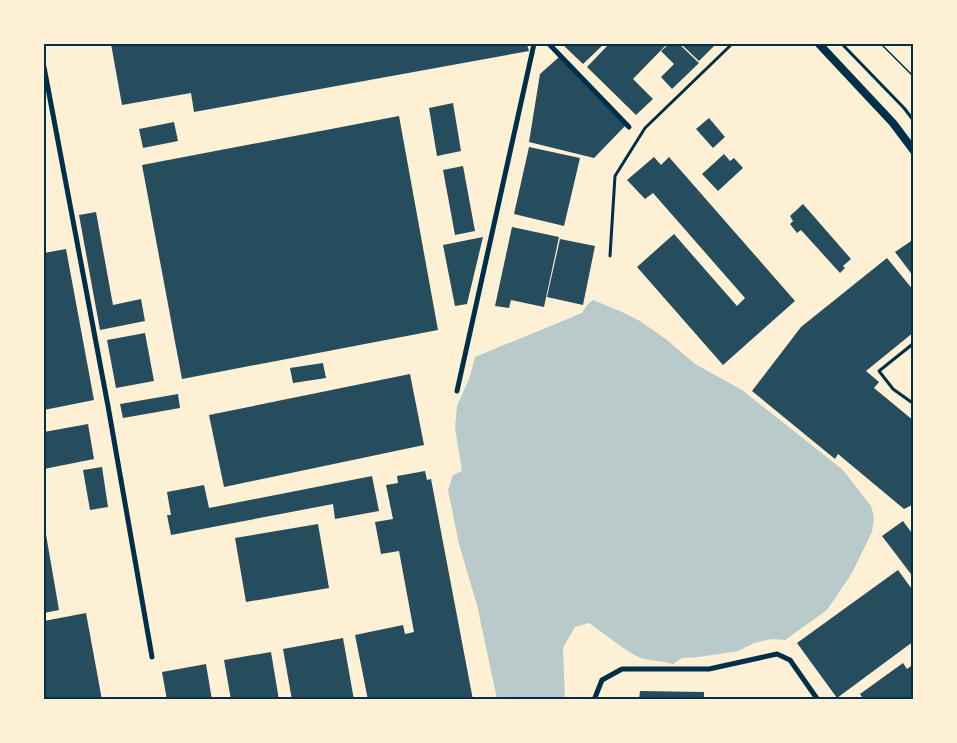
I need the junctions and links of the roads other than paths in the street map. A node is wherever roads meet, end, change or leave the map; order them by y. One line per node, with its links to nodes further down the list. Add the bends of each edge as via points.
1 (534, 44): 12 (street)
2 (549, 44): 8 (street)
3 (732, 44): 10 (lane, via 645,128 615,176)
4 (819, 44): 9 (main road)
5 (842, 44): 7 (lane)
6 (44, 67): 14 (street)
7 (914, 121)
8 (629, 127)
9 (914, 151)
10 (610, 256)
11 (914, 343): 13 (lane, via 879,371 893,389)
12 (457, 391)
13 (914, 404)
14 (152, 657)
15 (594, 699): 16 (street, via 602,680 622,669 709,669 777,654 790,660)
16 (818, 699)

